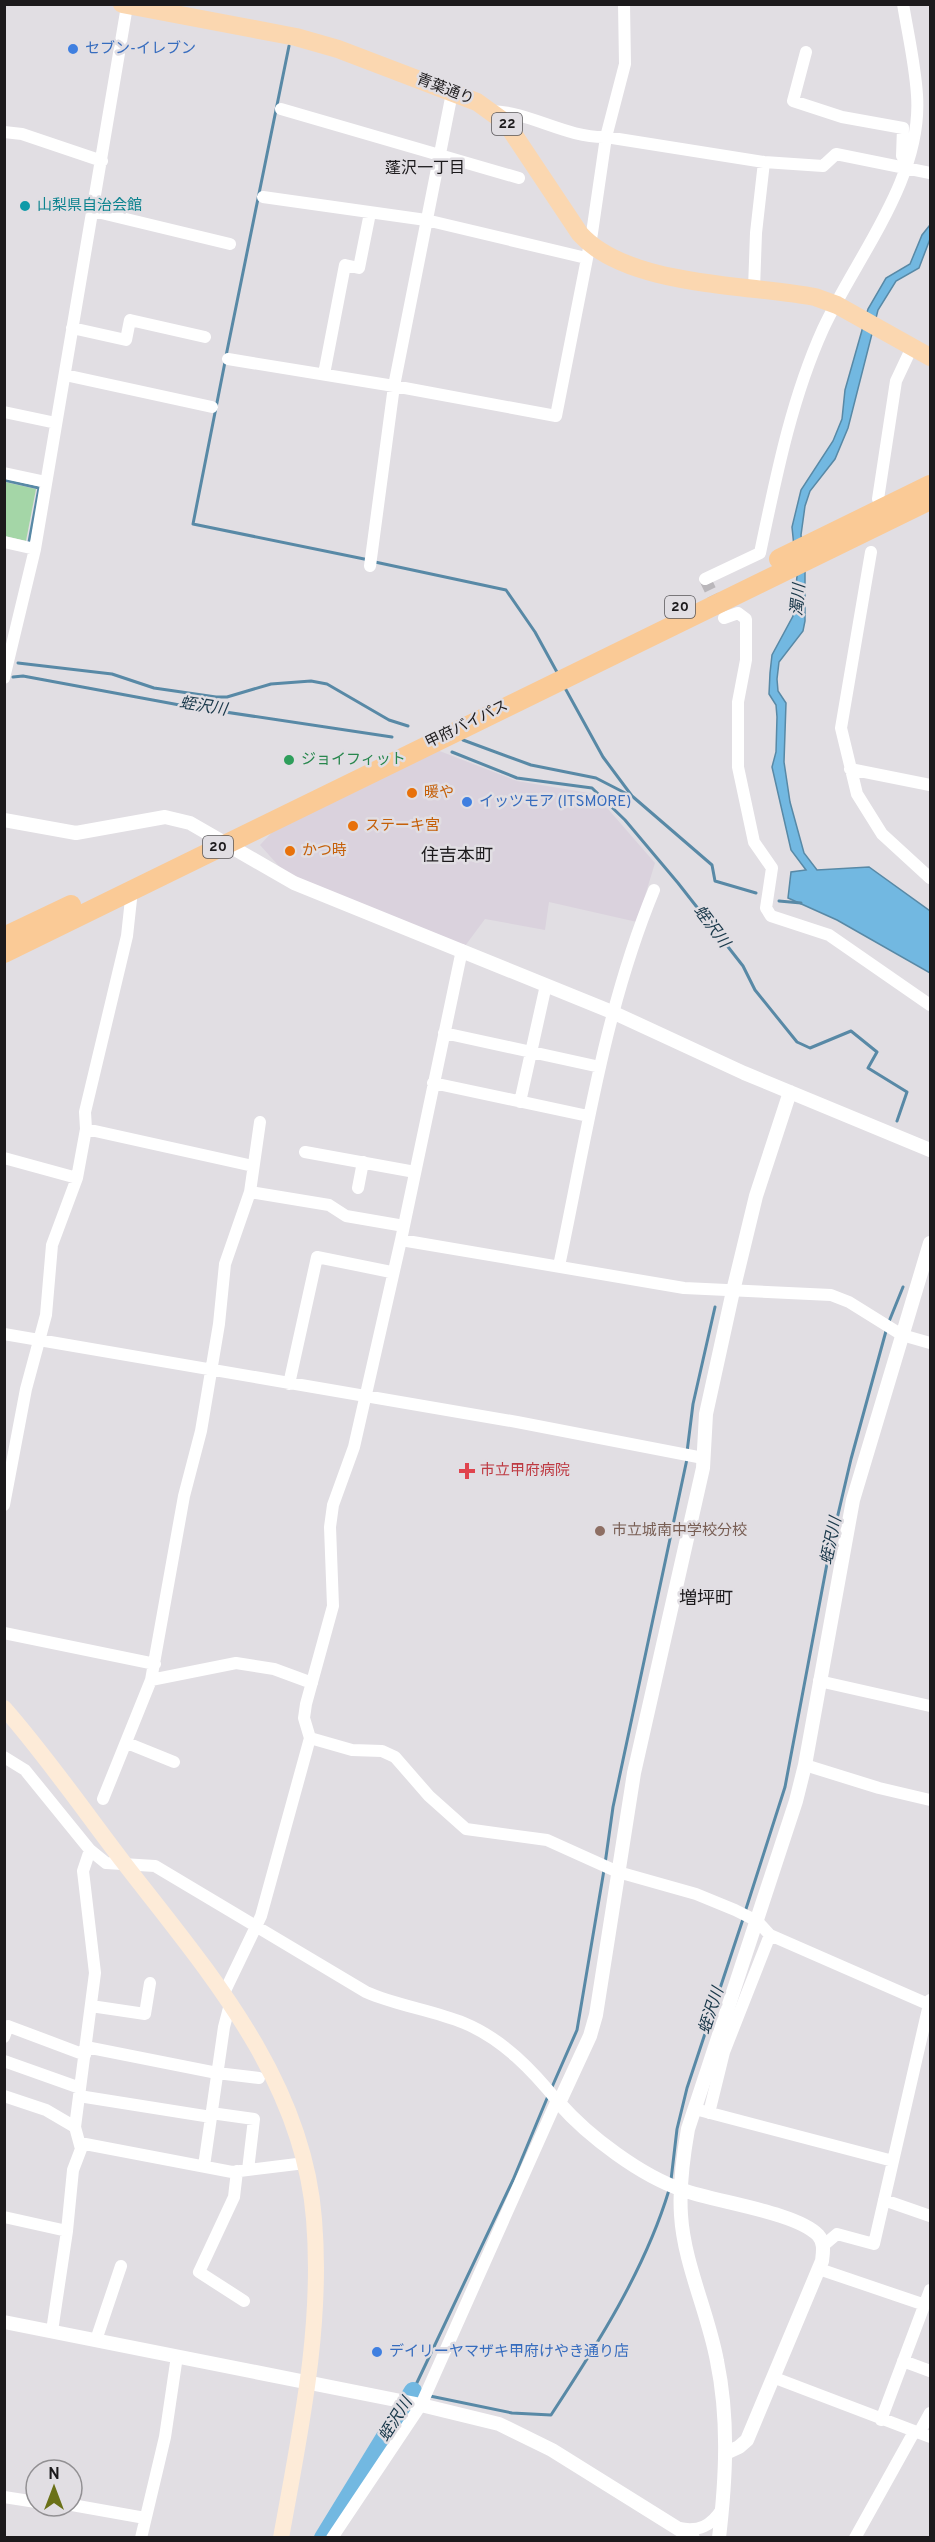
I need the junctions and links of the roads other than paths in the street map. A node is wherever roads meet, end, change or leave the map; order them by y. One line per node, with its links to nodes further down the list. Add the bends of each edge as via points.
1 (624, 4): 9 (street, via 625,64)
2 (903, 4): 13 (street, via 917,96)
3 (124, 5): 5 (main road, 青葉通り / 22, via 338,49); 11 (street)
4 (806, 52): 13 (street, via 793,102 842,117 903,128 902,158)
5 (452, 93): 7 (main road, 青葉通り / 22); 10 (street)
6 (281, 110): 10 (street)
7 (491, 111): 9 (street, via 506,111 576,136); 21 (main road, 青葉通り / 22, via 506,123)
8 (4, 132): 11 (street, via 22,134)
9 (606, 137): 12 (street); 21 (street)
10 (439, 155): 15 (street); 19 (street)
11 (102, 160): 17 (street)
12 (764, 162): 13 (street, via 823,166 836,154); 22 (street)
13 (908, 168): 14 (street); 23 (street)
14 (930, 173)
15 (519, 178)
16 (263, 197): 18 (street)
17 (93, 211): 20 (street); 24 (street)
18 (370, 213): 19 (street); 29 (street, via 359,268 345,265)
19 (426, 220): 21 (street); 31 (street)
20 (230, 244)
21 (587, 251): 22 (main road, 青葉通り / 22, via 630,266); 31 (street, via 556,416)
22 (754, 289): 23 (main road, 青葉通り / 22, via 804,295)
23 (839, 306): 26 (main road, 22); 45 (street, via 823,328 791,416 760,553)
24 (72, 328): 25 (street, via 126,340 130,320); 30 (street)
25 (205, 337)
26 (910, 346): 27 (main road, 22); 38 (street, via 896,381)
27 (930, 357)
28 (228, 359): 29 (street)
29 (324, 374): 31 (street)
30 (65, 375): 32 (street); 34 (street)
31 (394, 386): 44 (street)
32 (212, 407)
33 (4, 412): 34 (street)
34 (56, 423): 36 (street)
35 (4, 473): 36 (street)
36 (46, 482): 42 (street)
37 (930, 485): 40 (highway, 甲府バイパス / 20)
38 (878, 499)
39 (930, 500): 40 (highway, 甲府バイパス / 20)
40 (849, 533): 51 (highway, 甲府バイパス / 20)
41 (4, 542): 42 (street)
42 (35, 549): 47 (street)
43 (871, 552): 48 (street, via 841,728)
44 (370, 566)
45 (705, 579)
46 (724, 618): 59 (street, via 738,613 746,619 746,660 738,702 738,767 754,842 772,868 766,908 771,916 829,935)
47 (4, 678)
48 (850, 769): 49 (street); 52 (street, via 857,794 882,834)
49 (930, 785)
50 (4, 820): 51 (street, via 76,833 165,817 190,823)
51 (218, 840): 53 (highway, 甲府バイパス / 20); 55 (highway, 甲府バイパス / 20); 56 (street, via 294,883)
52 (930, 878)
53 (132, 890): 57 (highway, 甲府バイパス / 20); 69 (street, via 123,957 85,1112)
54 (654, 890): 60 (street, via 631,946)
55 (4, 937)
56 (462, 950): 58 (street); 61 (street)
57 (4, 953)
58 (546, 985): 60 (street); 62 (street)
59 (930, 1005)
60 (612, 1012): 63 (street); 65 (street)
61 (444, 1033): 62 (street); 64 (street)
62 (531, 1052): 63 (street); 66 (street)
63 (600, 1067): 67 (street)
64 (433, 1083): 66 (street); 75 (street)
65 (790, 1092): 70 (street); 84 (street, via 756,1197)
66 (520, 1102): 67 (street)
67 (588, 1116): 82 (street)
68 (260, 1122): 74 (street)
69 (86, 1129): 74 (street); 76 (street)
70 (930, 1150)
71 (305, 1152): 73 (street)
72 (4, 1158): 76 (street)
73 (363, 1162): 75 (street); 77 (street)
74 (253, 1166): 78 (street)
75 (415, 1172): 79 (street)
76 (77, 1178): 87 (street, via 52,1245 51,1280)
77 (358, 1188)
78 (250, 1192): 79 (street, via 329,1205 346,1216); 89 (street, via 225,1264)
79 (404, 1226): 80 (street)
80 (401, 1240): 82 (street); 83 (street)
81 (930, 1243): 85 (street)
82 (560, 1266): 84 (street, via 684,1288)
83 (391, 1272): 90 (street, via 317,1257); 91 (street)
84 (733, 1291): 85 (street, via 831,1295); 92 (street, via 706,1414)
85 (898, 1332): 88 (street); 97 (street, via 853,1500)
86 (4, 1334): 87 (street)
87 (40, 1340): 89 (street); 93 (street, via 26,1389)
88 (930, 1343)
89 (210, 1371): 90 (street); 95 (street)
90 (289, 1384): 91 (street)
91 (365, 1397): 92 (street); 98 (street, via 354,1447 333,1505 333,1606)
92 (701, 1458): 110 (street)
93 (4, 1505)
94 (4, 1633): 95 (street)
95 (154, 1664): 96 (street)
96 (151, 1680): 98 (street, via 236,1663 274,1669); 102 (street, via 128,1734)
97 (819, 1681): 99 (street); 105 (street)
98 (312, 1683): 101 (street, via 304,1718)
99 (930, 1706)
100 (4, 1708): 109 (main road)
101 (310, 1738): 110 (street, via 352,1750 382,1751 395,1757 429,1796 466,1829 547,1840); 112 (street, via 261,1916)
102 (128, 1743): 104 (street); 106 (street)
103 (4, 1757): 108 (street, via 26,1770)
104 (174, 1762)
105 (805, 1765): 107 (street); 111 (street)
106 (103, 1799)
107 (930, 1800)
108 (90, 1850): 109 (street, via 106,1863); 117 (street, via 84,1871 95,1973)
109 (127, 1866): 112 (street, via 155,1866); 115 (main road)
110 (616, 1870): 111 (street, via 696,1894); 126 (street, via 596,2015 590,2036)
111 (754, 1920): 113 (street); 121 (street)
112 (255, 1925): 115 (street); 126 (street, via 366,1992 481,2031 522,2061)
113 (770, 1935): 116 (street); 121 (street)
114 (150, 1983): 117 (street, via 145,2014)
115 (227, 1999): 122 (street); 133 (main road, via 269,2069)
116 (930, 2003): 132 (street)
117 (91, 2006): 119 (street)
118 (4, 2037): 119 (street, via 8,2026)
119 (85, 2051): 122 (street); 124 (street)
120 (4, 2061): 124 (street)
121 (716, 2065): 127 (street); 128 (street)
122 (217, 2073): 123 (street); 129 (street)
123 (259, 2078)
124 (80, 2092): 129 (street); 130 (street)
125 (4, 2096): 130 (street, via 46,2110)
126 (557, 2100): 136 (street, via 595,2136 650,2175); 155 (street)
127 (695, 2109): 128 (street); 136 (street)
128 (709, 2113): 132 (street)
129 (211, 2115): 134 (street); 135 (street, via 254,2119)
130 (75, 2127): 131 (street)
131 (80, 2143): 134 (street); 140 (street)
132 (893, 2161): 137 (street)
133 (305, 2163): 135 (street); 154 (main road, via 314,2218 316,2286)
134 (204, 2166): 135 (street)
135 (243, 2170): 145 (street, via 199,2272)
136 (674, 2186): 141 (street, via 797,2222 818,2235); 159 (street, via 718,2362)
137 (884, 2200): 138 (street); 141 (street, via 873,2244 837,2234)
138 (930, 2216)
139 (4, 2217): 140 (street)
140 (67, 2231): 148 (street)
141 (824, 2245): 143 (street)
142 (121, 2266): 149 (street)
143 (819, 2269): 146 (street); 153 (street)
144 (930, 2290): 146 (street)
145 (244, 2301)
146 (926, 2312): 151 (street)
147 (4, 2322): 148 (street)
148 (52, 2331): 149 (street)
149 (96, 2340): 150 (street)
150 (177, 2356): 154 (street); 164 (street, via 165,2437)
151 (903, 2361): 152 (street); 157 (street)
152 (930, 2371)
153 (775, 2378): 157 (street); 159 (street, via 747,2440)
154 (309, 2383): 155 (street, via 398,2400); 167 (main road)
155 (422, 2400): 165 (street, via 525,2435); 168 (street)
156 (930, 2413): 158 (street)
157 (881, 2420): 158 (street)
158 (921, 2434): 171 (street)
159 (726, 2453): 163 (street)
160 (4, 2497): 161 (street)
161 (24, 2500)
162 (84, 2507): 164 (street)
163 (722, 2509): 165 (street, via 708,2526); 170 (street)
164 (145, 2518): 166 (street)
165 (679, 2528): 169 (street)
166 (141, 2538)
167 (281, 2538)
168 (332, 2538)
169 (693, 2538)
170 (719, 2538)
171 (855, 2538)

